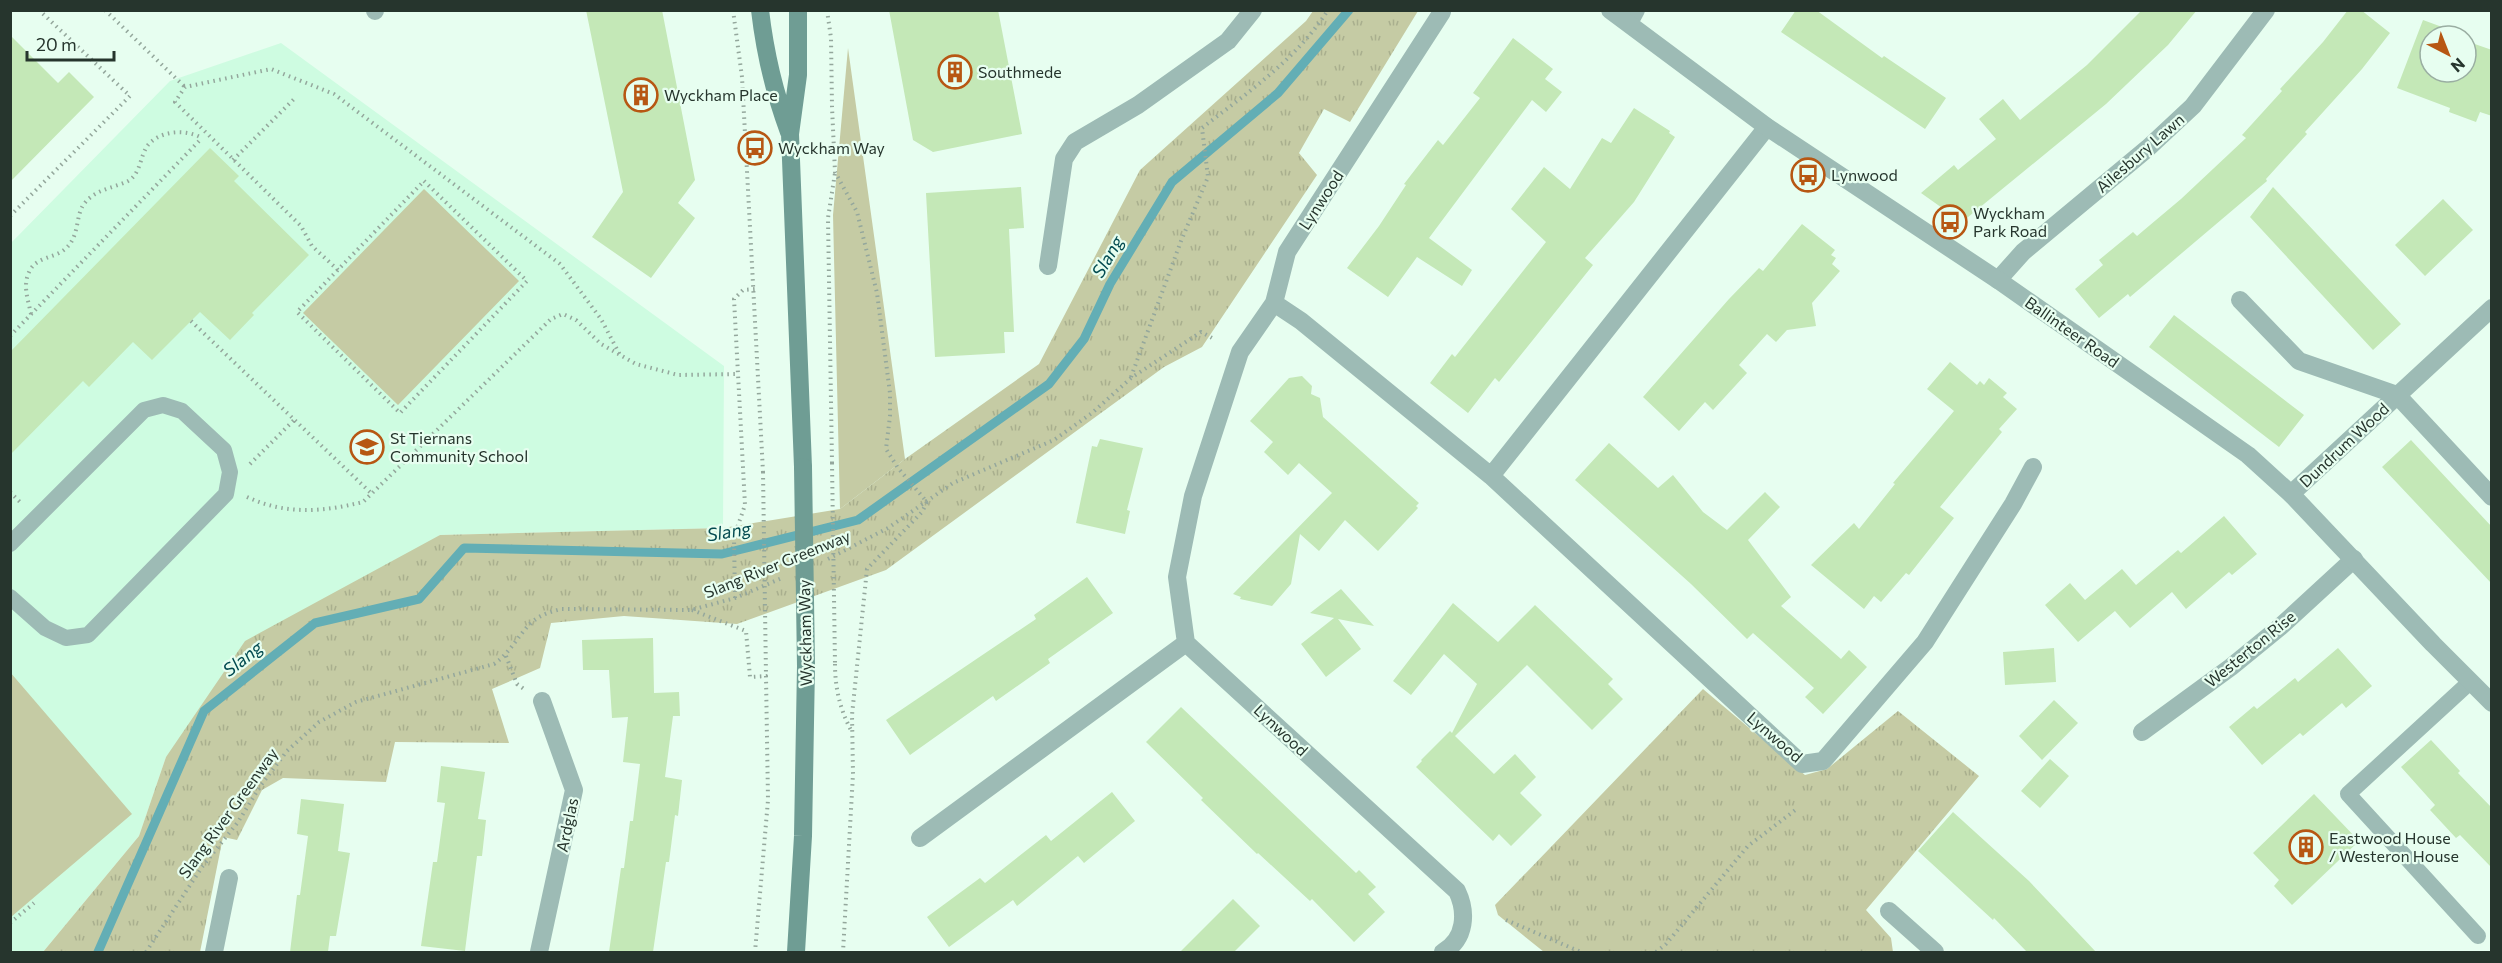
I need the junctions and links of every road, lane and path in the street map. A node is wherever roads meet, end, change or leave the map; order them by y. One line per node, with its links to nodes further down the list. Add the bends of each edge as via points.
1 (39, 10): 21 (path, via 130,96)
2 (105, 10): 13 (path)
3 (733, 10): 25 (path, via 742,77)
4 (760, 10): 17 (main road, Wyckham Way, via 765,54)
5 (798, 10): 17 (main road, Wyckham Way, via 798,75)
6 (827, 10): 20 (path)
7 (1253, 10): 22 (street, via 1228,41 1138,105 1076,142 1064,159)
8 (1328, 10): 35 (path, via 1316,30 1275,71 1202,128 1208,177)
9 (1610, 10): 12 (street, Ballinteer Road)
10 (2266, 10): 24 (street, Ailesbury Lawn, via 2193,106 2023,252)
11 (1442, 12): 27 (street, Lynwood, via 1287,252)
12 (1632, 17): 15 (street, Ballinteer Road)
13 (185, 87): 16 (path, via 175,102); 33 (path, via 271,69 334,94 560,264 601,319)
14 (294, 99): 19 (path)
15 (1767, 127): 24 (street, Ballinteer Road); 40 (street)
16 (207, 134): 18 (path); 19 (path)
17 (790, 134): 76 (main road, Wyckham Way, bridge, via 806,666)
18 (202, 138): 29 (path); 29 (path, via 194,133 175,132 159,136 147,146 130,180 95,194 83,205 78,226 64,250 31,268 25,285)
19 (233, 160): 23 (path, via 301,225 312,246)
20 (835, 172): 47 (path, via 857,212 877,293 890,393 886,449); 61 (path, bridge, via 828,218 835,681)
21 (10, 216)
22 (1048, 266)
23 (338, 270): 23 (path, via 424,181 527,281 400,412 297,312)
24 (1998, 280): 44 (street, Ballinteer Road, via 2248,455)
25 (755, 289): 34 (path, via 743,290 734,299); 57 (path, bridge)
26 (2240, 300): 36 (street, Dundrum Wood, via 2299,361)
27 (1274, 303): 40 (street, Lynwood); 55 (street, Lynwood, via 1240,352 1193,496 1177,577)
28 (2492, 308): 36 (street, Dundrum Wood)
29 (31, 315): 31 (path)
30 (191, 321): 37 (path)
31 (10, 336)
32 (1214, 339): 35 (path, Slang River Greenway, via 1201,332)
33 (620, 355): 34 (path, via 678,375); 43 (path, via 601,344 576,320 562,314 550,319)
34 (738, 374): 53 (path, via 745,505 734,537)
35 (1131, 378): 47 (path, Slang River Greenway, via 1092,414 1054,441 954,483)
36 (2397, 395): 44 (street, Dundrum Wood); 45 (street, Dundrum Wood)
37 (294, 420): 39 (path, via 249,465); 43 (path)
38 (2033, 467): 40 (street, Lynwood, via 1925,642 1822,761 1802,764)
39 (251, 473)
40 (1491, 476)
41 (229, 485): 46 (path, via 242,490); 48 (lane, via 224,450 182,411 163,405 144,410); 52 (lane, via 226,494 88,635 66,638 45,628)
42 (250, 489): 46 (path)
43 (372, 494): 46 (path, via 363,502 330,510 286,510)
44 (2291, 494): 49 (street, Ballinteer Road)
45 (2492, 497)
46 (248, 498)
47 (927, 502): 50 (path, Slang River Greenway, via 888,528); 61 (path, via 867,569)
48 (10, 544)
49 (2354, 559): 58 (street, Ballinteer Road); 62 (street, Westerton Rise, via 2280,627)
50 (822, 562)
51 (789, 575): 53 (path, Slang River Greenway)
52 (10, 597)
53 (735, 598): 54 (path, Slang River Greenway)
54 (691, 610): 56 (path, Slang River Greenway, via 561,609 541,615 530,624); 57 (path, via 746,631 750,676)
55 (1186, 643): 64 (street); 78 (street, Lynwood, via 1457,891 1463,904 1463,923 1458,939)
56 (506, 656): 59 (path, via 517,684); 72 (path, Slang River Greenway, via 494,664 356,702 319,722 287,751 261,785)
57 (766, 676): 75 (path, via 768,800)
58 (2470, 682): 60 (street, Ballinteer Road); 70 (lane, via 2348,794)
59 (542, 701): 74 (street, Ardglas, via 574,790)
60 (2492, 703)
61 (852, 732): 77 (path)
62 (2142, 732)
63 (1798, 808): 80 (path, via 1748,846)
64 (920, 838)
65 (229, 878): 73 (street)
66 (34, 903): 69 (path)
67 (1889, 911): 71 (street)
68 (1506, 920): 79 (path)
69 (10, 923)
70 (2478, 936)
71 (1924, 949)
72 (146, 952)
73 (214, 952)
74 (539, 952)
75 (755, 952)
76 (796, 952)
77 (843, 952)
78 (1443, 952)
79 (1581, 952)
80 (1656, 952)

